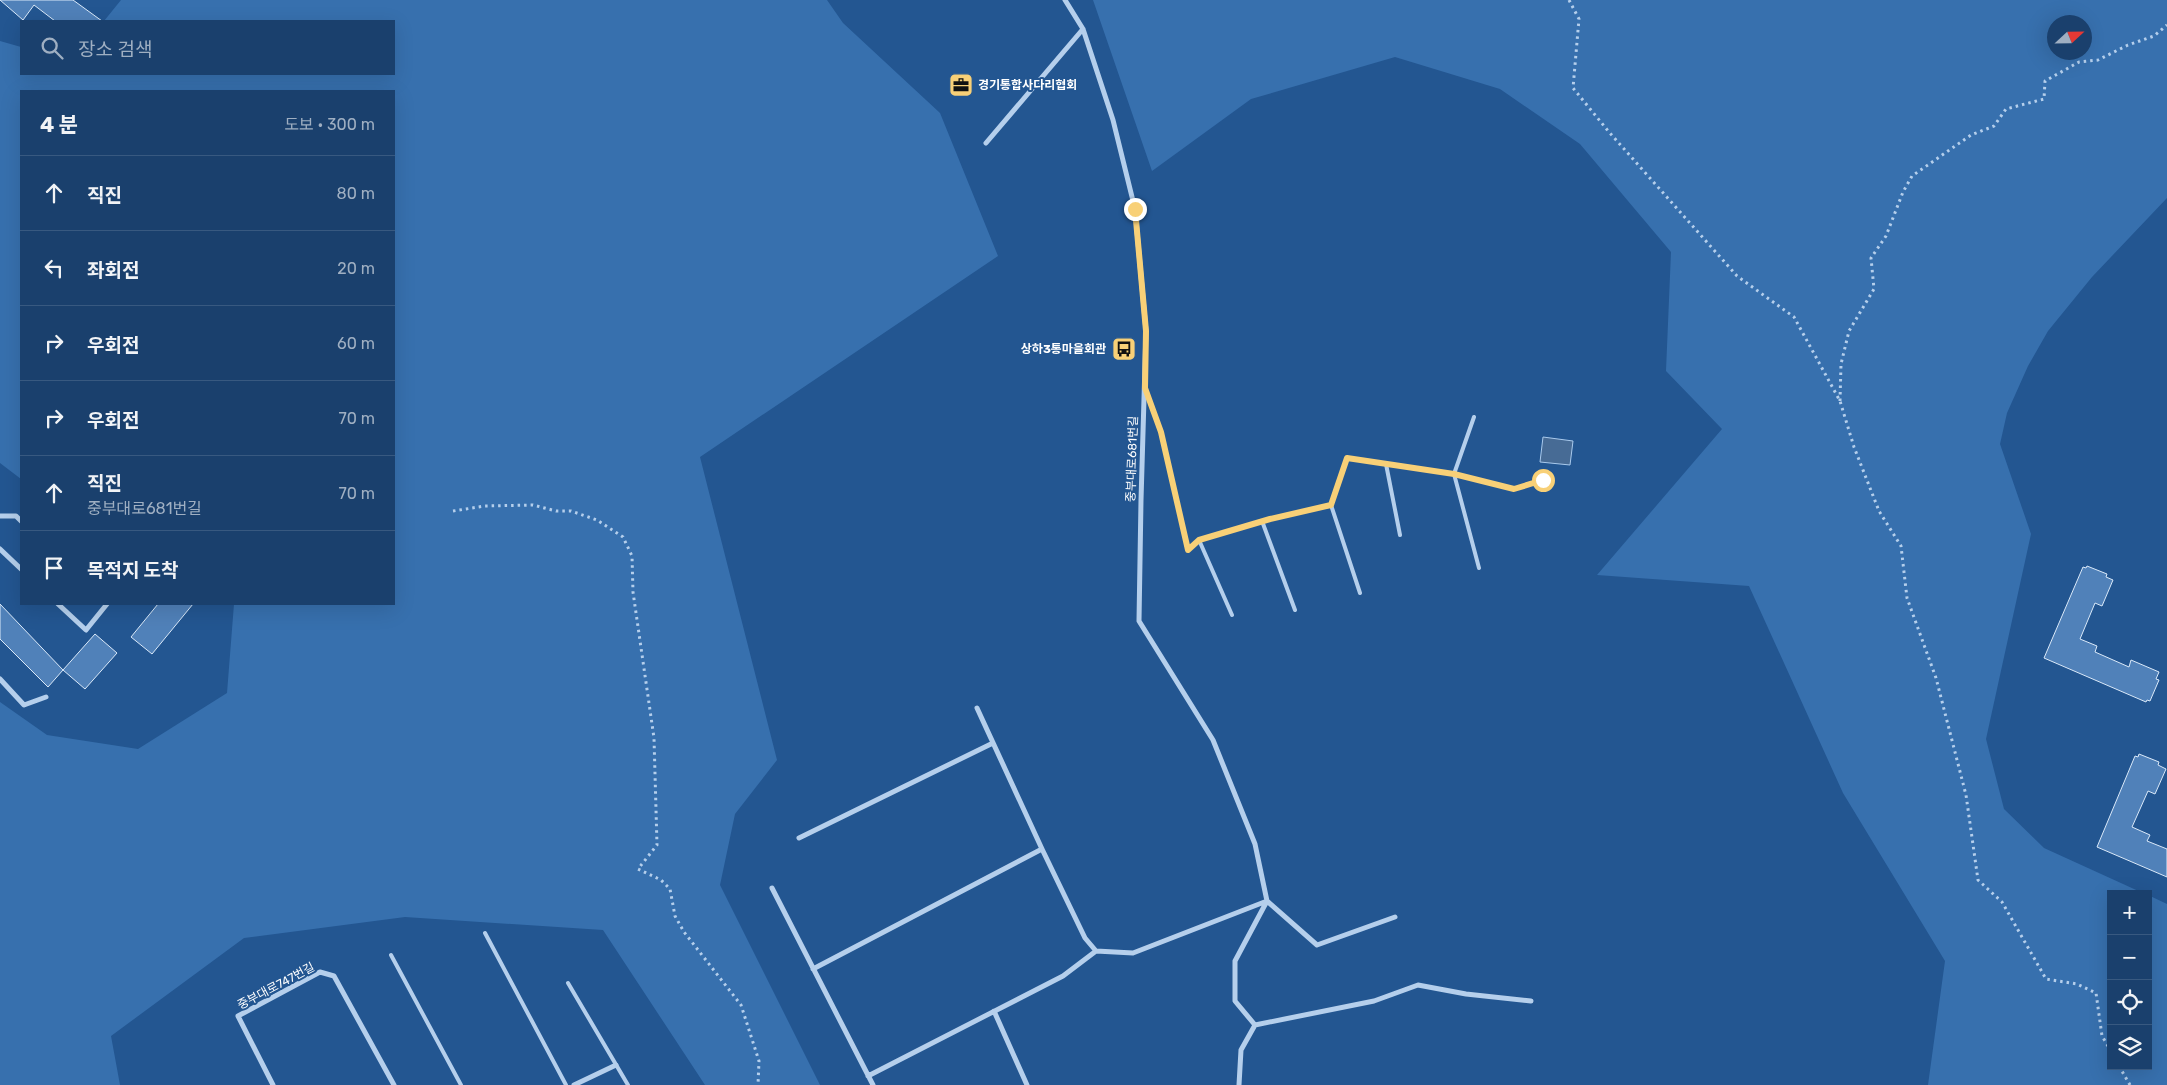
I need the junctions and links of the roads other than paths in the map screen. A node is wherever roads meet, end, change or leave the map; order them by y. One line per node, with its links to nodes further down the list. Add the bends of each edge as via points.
1 (1066, 0): 2 (street, 중부대로681번길)
2 (1083, 29): 3 (street); 4 (street, 중부대로681번길, via 1112,120 1135,209 1146,331)
3 (986, 143)
4 (1145, 388): 14 (lane, via 1161,432 1188,550); 30 (street, 중부대로681번길, via 1139,621 1213,740 1255,844)
5 (1474, 416): 7 (lane)
6 (1386, 464): 7 (lane); 9 (lane, via 1347,458); 13 (lane)
7 (1454, 474): 8 (lane, via 1514,489); 17 (lane)
8 (1543, 480)
9 (1331, 505): 12 (lane); 18 (lane)
10 (0, 516): 11 (street, via 16,516)
11 (20, 520)
12 (1262, 521): 14 (lane); 21 (lane)
13 (1400, 535)
14 (1199, 540): 22 (lane)
15 (0, 549): 16 (street)
16 (20, 568)
17 (1479, 568)
18 (1360, 593)
19 (59, 605): 20 (street, via 86,630)
20 (106, 605)
21 (1295, 610)
22 (1232, 615)
23 (0, 679): 24 (street, via 24,705)
24 (46, 698)
25 (977, 708): 26 (street)
26 (993, 743): 27 (street); 28 (street)
27 (799, 838)
28 (1042, 850): 33 (street, via 1086,938); 35 (street)
29 (772, 888): 35 (street)
30 (1267, 901): 31 (street, via 1317,945); 33 (street, via 1133,953); 39 (street, via 1235,961 1235,1000)
31 (1395, 917)
32 (485, 933): 45 (lane)
33 (1096, 951): 38 (street, via 1063,976)
34 (391, 955): 44 (lane)
35 (813, 969): 41 (street)
36 (568, 984): 40 (lane)
37 (1531, 1001): 39 (street, via 1418,986 1374,1001)
38 (994, 1011): 41 (street); 49 (street)
39 (1255, 1025): 50 (street, via 1241,1050)
40 (616, 1065): 46 (street); 47 (lane)
41 (868, 1076): 48 (street)
42 (274, 1085): 43 (street, 중부대로747번길, via 238,1016 320,972 334,976)
43 (394, 1085)
44 (461, 1085)
45 (566, 1085)
46 (574, 1085)
47 (628, 1085)
48 (872, 1085)
49 (1027, 1085)
50 (1239, 1085)

